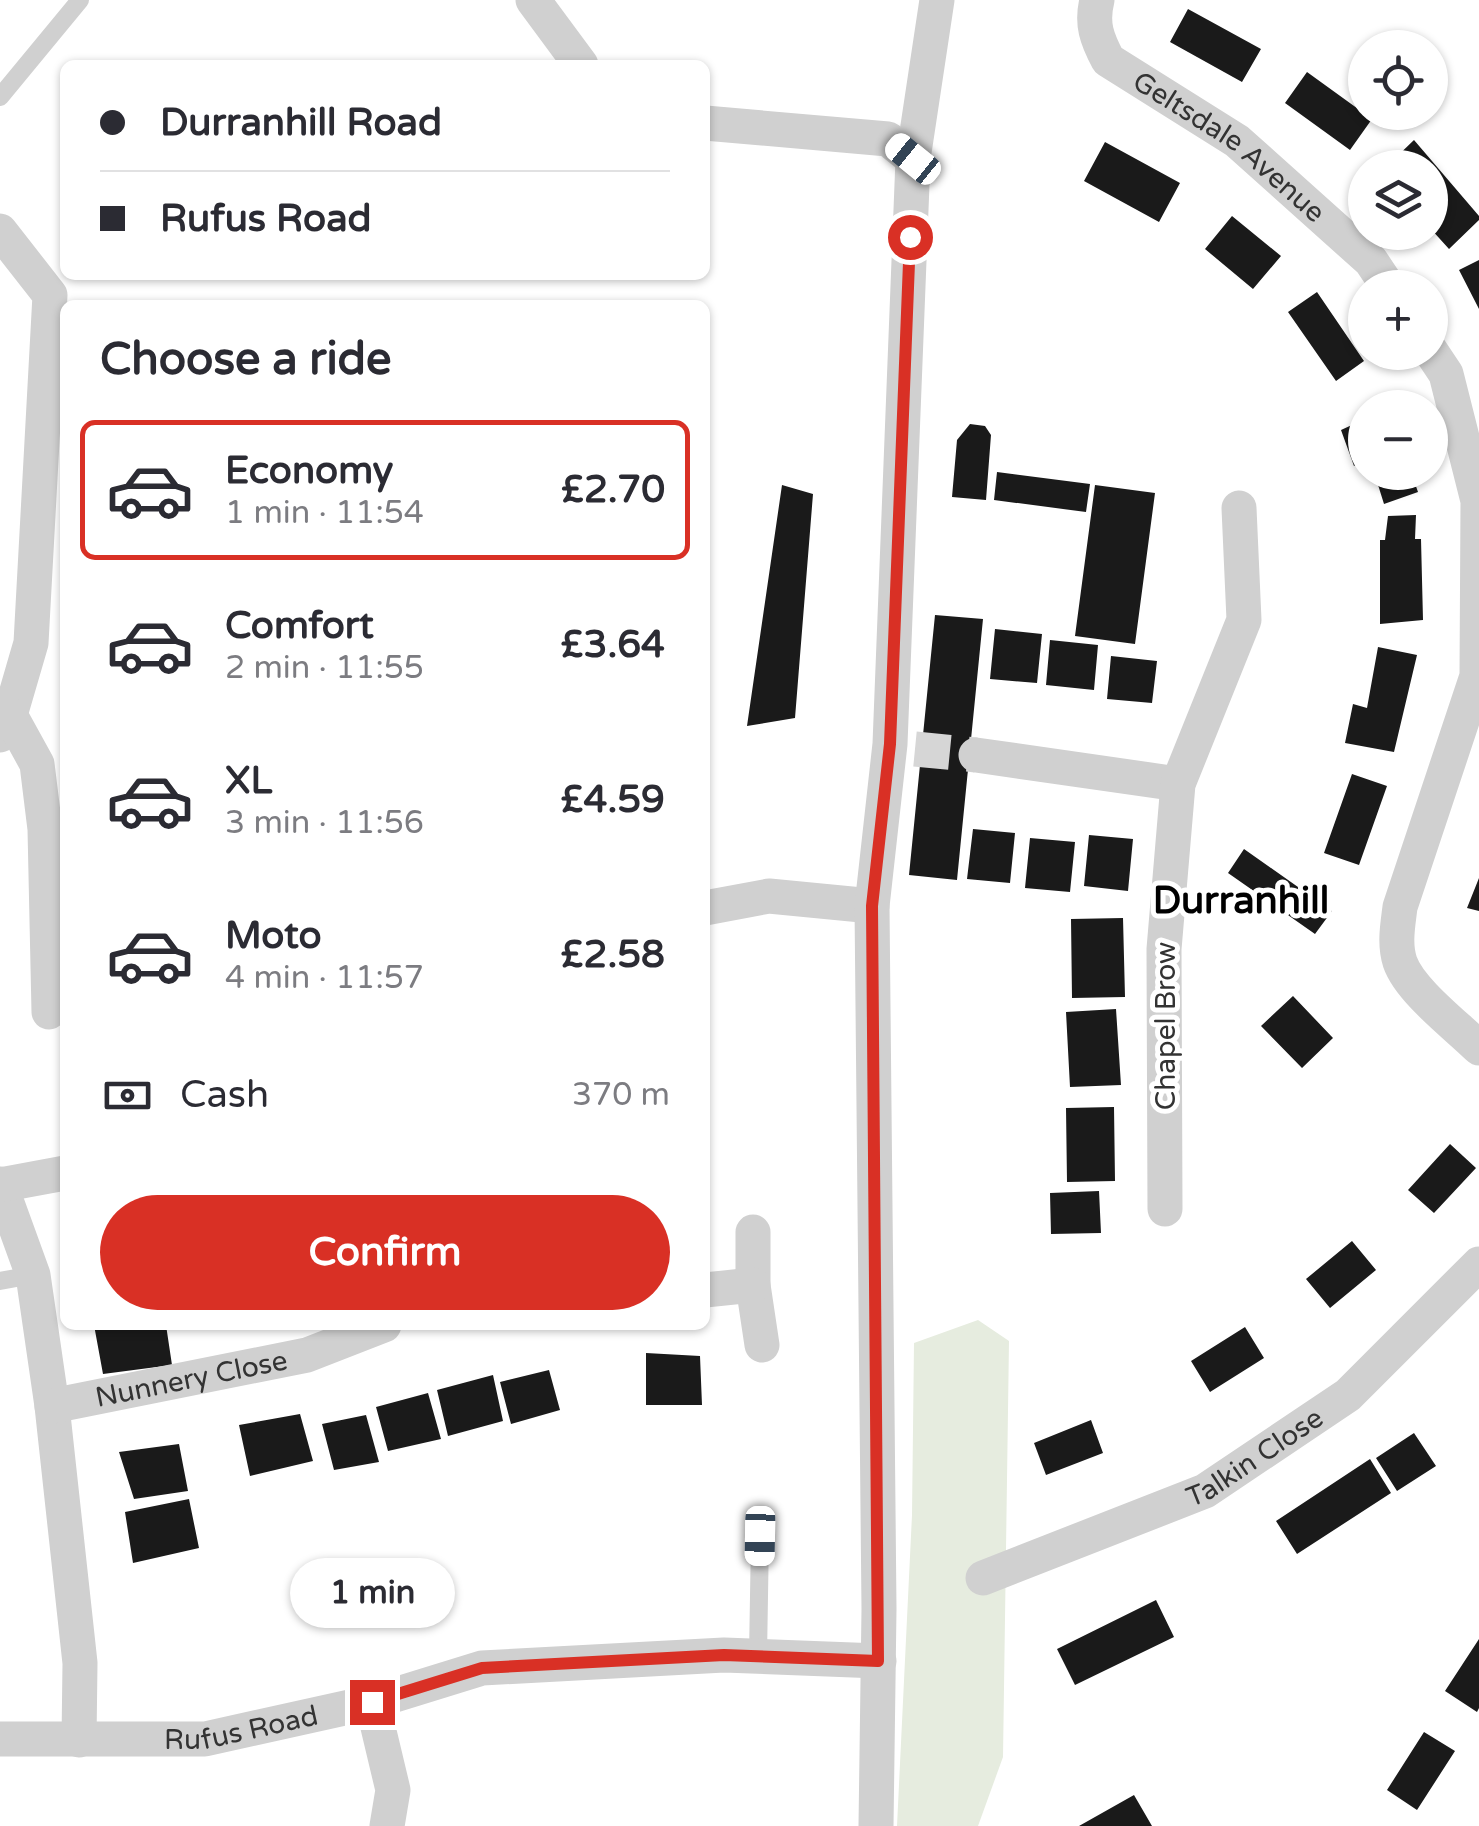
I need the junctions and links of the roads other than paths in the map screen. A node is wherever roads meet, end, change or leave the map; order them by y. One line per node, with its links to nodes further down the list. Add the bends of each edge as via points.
1 (80, 0): 6 (lane)
2 (533, 0): 5 (street)
3 (938, 0): 8 (street)
4 (1097, 0): 10 (street, Geltsdale Avenue, via 1092,18 1108,60 1237,142)
5 (577, 60)
6 (0, 97)
7 (710, 123): 8 (street, via 888,139)
8 (913, 159): 16 (street, via 903,747)
9 (0, 231): 13 (street, via 50,295 31,643)
10 (1377, 270)
11 (1443, 370): 19 (street, via 1478,502 1477,676 1400,907 1396,943 1410,980)
12 (1239, 508): 15 (street, Chapel Brow, via 1244,620)
13 (5, 725): 18 (street, via 37,764)
14 (976, 755): 15 (street)
15 (1178, 784): 22 (street, Chapel Brow, via 1164,949)
16 (872, 906): 17 (street, via 769,896); 34 (street)
17 (710, 907)
18 (49, 1012)
19 (1479, 1048)
20 (60, 1174): 21 (street)
21 (0, 1185): 25 (street)
22 (1165, 1209)
23 (753, 1232): 26 (street)
24 (1479, 1264): 32 (street, Talkin Close, via 1348,1395 1205,1491)
25 (16, 1278): 30 (street)
26 (753, 1285): 27 (street); 29 (street)
27 (710, 1289)
28 (371, 1330): 30 (street, Nunnery Close, via 306,1355)
29 (762, 1345)
30 (52, 1406): 37 (street, via 80,1663)
31 (760, 1536): 33 (lane)
32 (983, 1578)
33 (758, 1656): 34 (street, Rufus Road); 35 (street, Rufus Road, via 482,1668)
34 (878, 1661): 39 (street)
35 (372, 1702): 37 (street, Rufus Road, via 205,1738); 38 (street, via 392,1790)
36 (0, 1739): 37 (street, Rufus Road)
37 (78, 1740)
38 (386, 1826)
39 (876, 1826)

